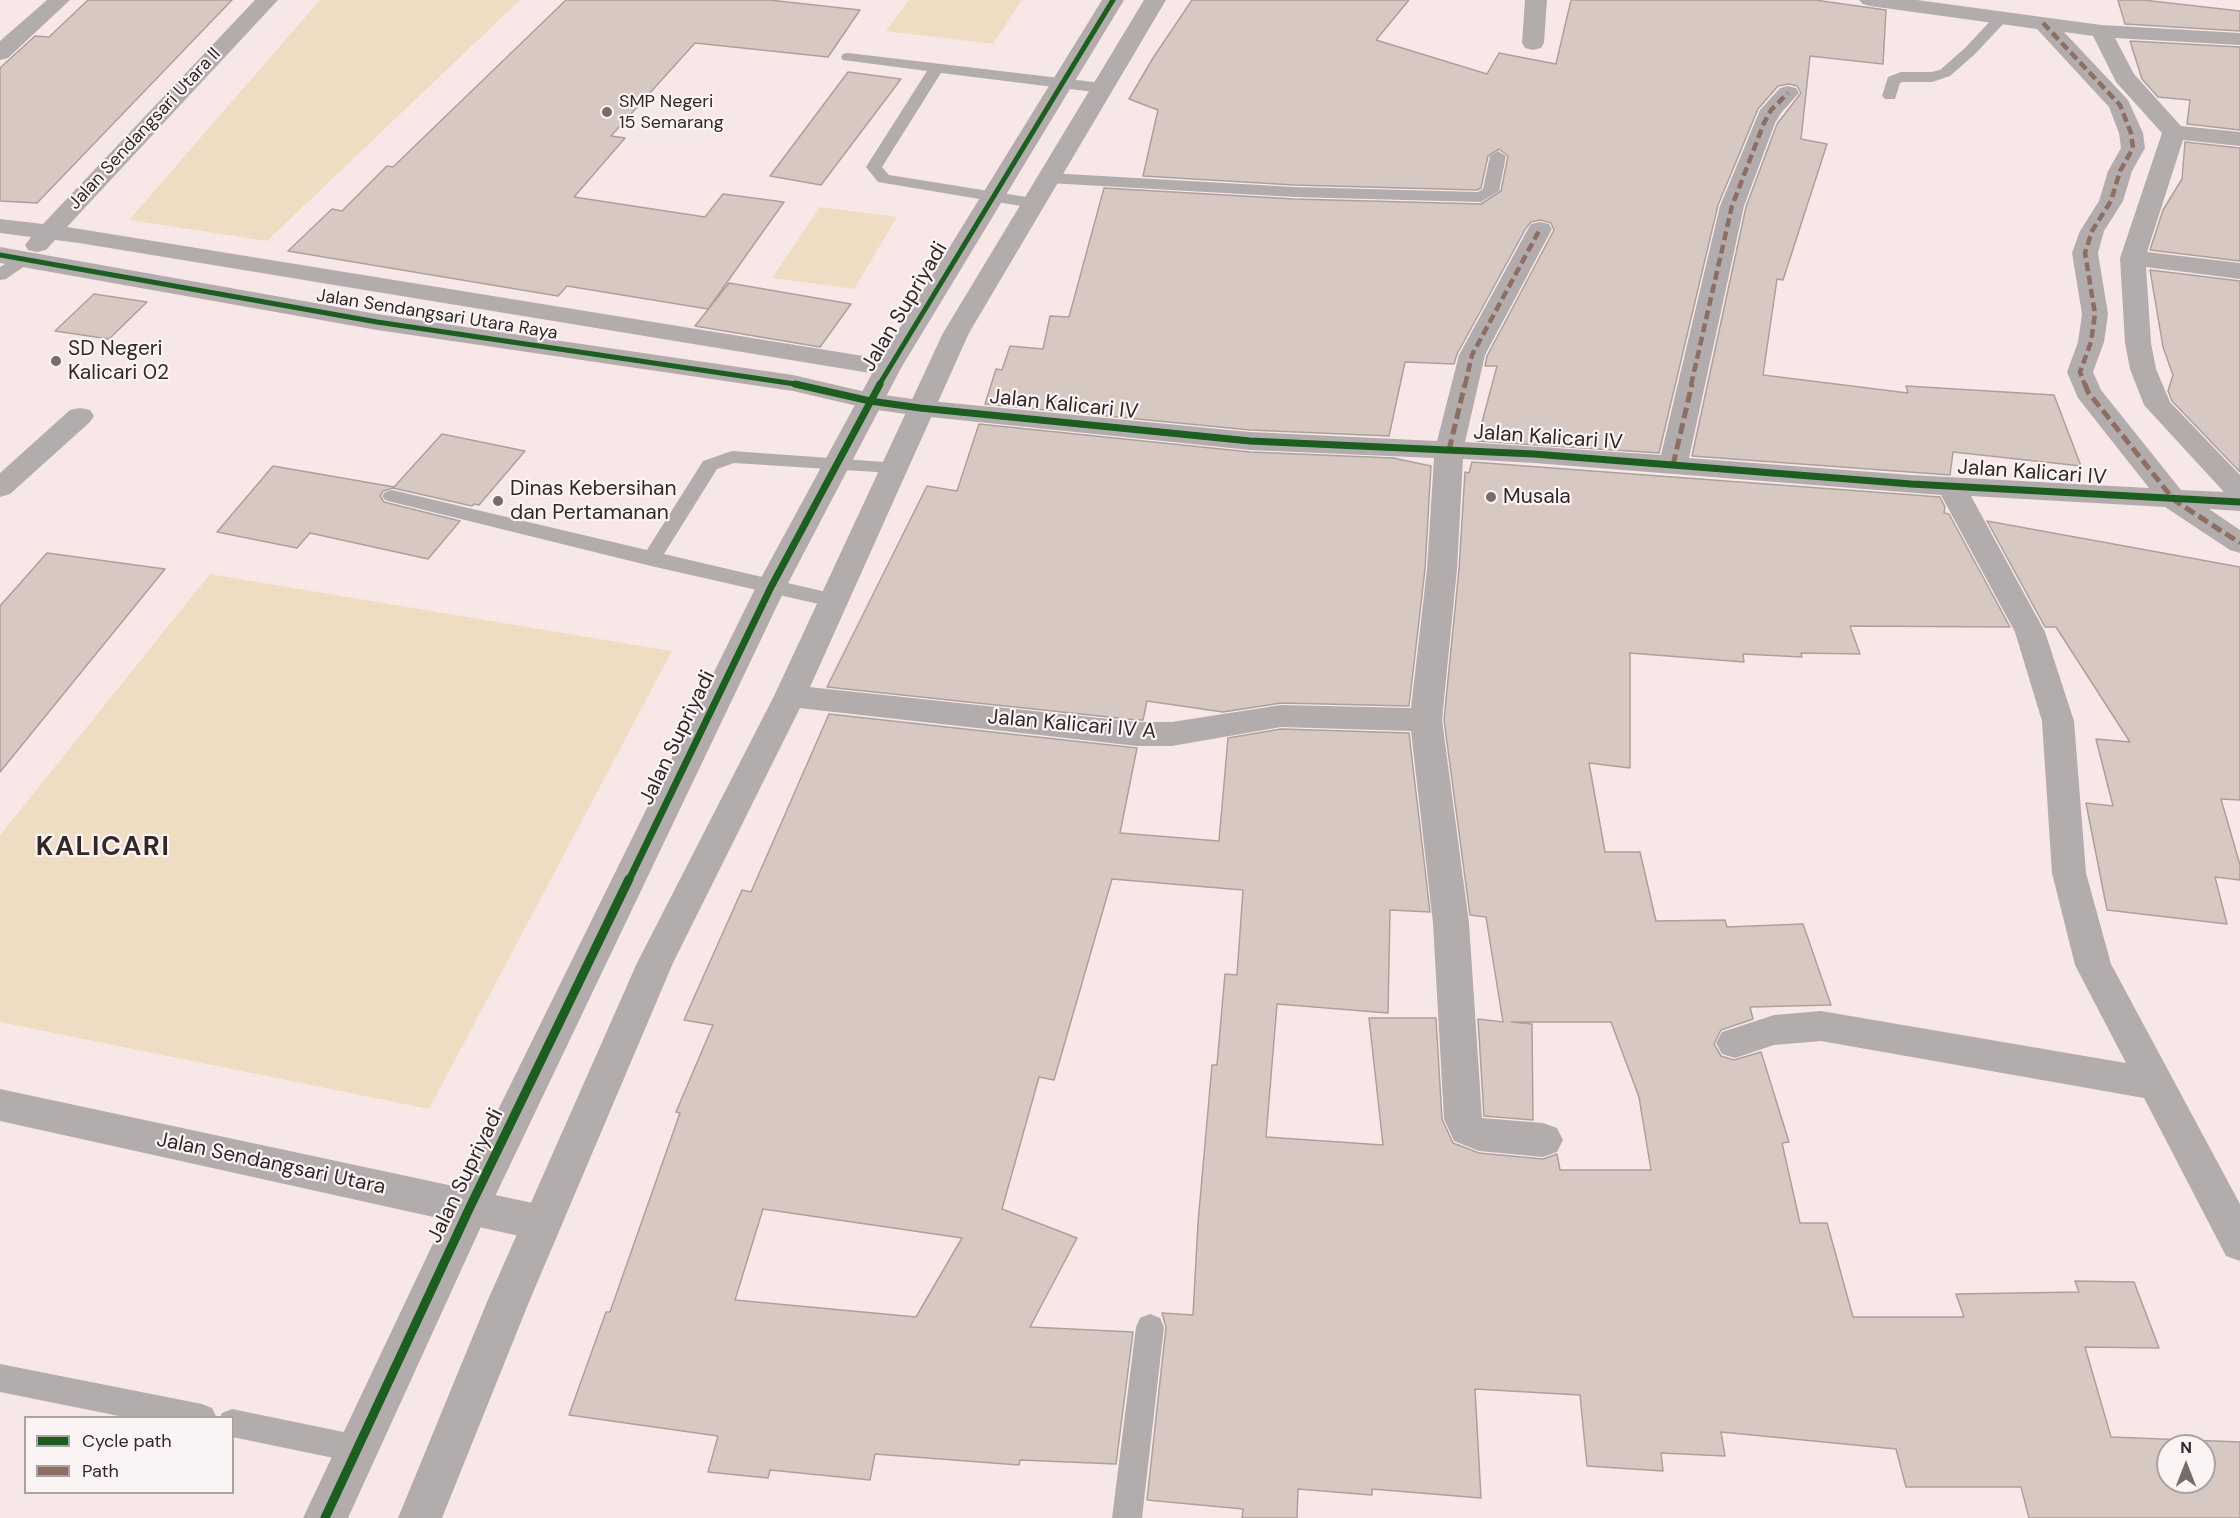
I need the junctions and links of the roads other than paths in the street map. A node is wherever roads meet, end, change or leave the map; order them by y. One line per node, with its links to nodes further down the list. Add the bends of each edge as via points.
1 (54, 0): 12 (street)
2 (267, 0): 26 (street, Jalan Sendangsari Utara II)
3 (1113, 0): 15 (street, Jalan Supriyadi)
4 (1155, 0): 16 (street)
5 (1536, 0): 11 (street)
6 (1870, 0): 7 (street)
7 (2001, 18): 8 (street); 18 (lane, via 1945,73 1893,80)
8 (2043, 23): 9 (street); 45 (street, via 2120,105 2133,148 2085,253 2095,314 2091,342 2080,372 2103,415)
9 (2101, 31): 10 (street); 19 (street, via 2124,77)
10 (2240, 39)
11 (1533, 43)
12 (0, 53)
13 (848, 57): 14 (lane)
14 (936, 69): 15 (lane); 23 (lane, via 874,167 884,179)
15 (1062, 82): 16 (lane); 23 (street, Jalan Supriyadi)
16 (1102, 87): 22 (street)
17 (1788, 93): 39 (street, via 1764,123 1732,206)
18 (1890, 96)
19 (2174, 132): 20 (street); 28 (street)
20 (2240, 139)
21 (1498, 156): 22 (lane, via 1491,191 1481,197)
22 (1041, 191): 23 (lane); 35 (street, via 956,333)
23 (992, 197): 33 (street, Jalan Supriyadi)
24 (0, 226): 26 (street, Jalan Sendangsari Utara Raya)
25 (1540, 229): 37 (street, via 1472,355)
26 (50, 231): 27 (street, Jalan Sendangsari Utara II); 31 (street, Jalan Sendangsari Utara Raya)
27 (11, 257): 30 (lane); 32 (street, Jalan Sendangsari Utara Raya)
28 (2133, 258): 29 (street); 43 (street, via 2138,343 2143,369 2158,405)
29 (2240, 271)
30 (0, 275)
31 (406, 289): 32 (street); 33 (street, Jalan Sendangsari Utara Raya)
32 (376, 322): 34 (street, Jalan Sendangsari Utara Raya, via 793,383)
33 (888, 368): 34 (street, Jalan Supriyadi)
34 (870, 401): 35 (street, Jalan Sendangsari Utara Raya); 38 (street, Jalan Supriyadi)
35 (920, 408): 37 (street, Jalan Kalicari IV, via 1250,441); 40 (street)
36 (80, 416): 42 (street)
37 (1449, 450): 39 (street, Jalan Kalicari IV); 52 (street, via 1442,569)
38 (839, 463): 40 (lane); 48 (lane, via 732,457 710,465); 49 (street, Jalan Supriyadi)
39 (1673, 465): 41 (street, Jalan Kalicari IV)
40 (892, 467): 50 (street)
41 (1951, 486): 45 (street, Jalan Kalicari IV); 54 (street, via 2030,632 2058,721 2069,873 2093,965)
42 (0, 488)
43 (2240, 492)
44 (392, 496): 48 (lane)
45 (2174, 500): 46 (street, Jalan Kalicari IV); 47 (street)
46 (2240, 502)
47 (2240, 543)
48 (651, 559): 49 (lane)
49 (771, 586): 50 (lane); 57 (street, Jalan Supriyadi)
50 (832, 600): 51 (street)
51 (790, 696): 52 (street, Jalan Kalicari IV A, via 1137,734 1172,734 1281,716); 58 (street, via 655,963)
52 (1426, 720): 56 (street, via 1451,923 1463,1119 1468,1129 1479,1134)
53 (1735, 1043): 54 (street, via 1774,1030 1821,1026)
54 (2157, 1084): 59 (street)
55 (0, 1105): 57 (street, Jalan Sendangsari Utara)
56 (1543, 1140)
57 (470, 1207): 58 (street, Jalan Sendangsari Utara); 64 (street, Jalan Supriyadi)
58 (542, 1223): 66 (street)
59 (2240, 1243)
60 (1150, 1327): 67 (lane)
61 (0, 1378): 62 (lane)
62 (192, 1416)
63 (234, 1423): 64 (lane)
64 (358, 1449): 65 (street, Jalan Supriyadi)
65 (325, 1518)
66 (420, 1518)
67 (1127, 1518)

